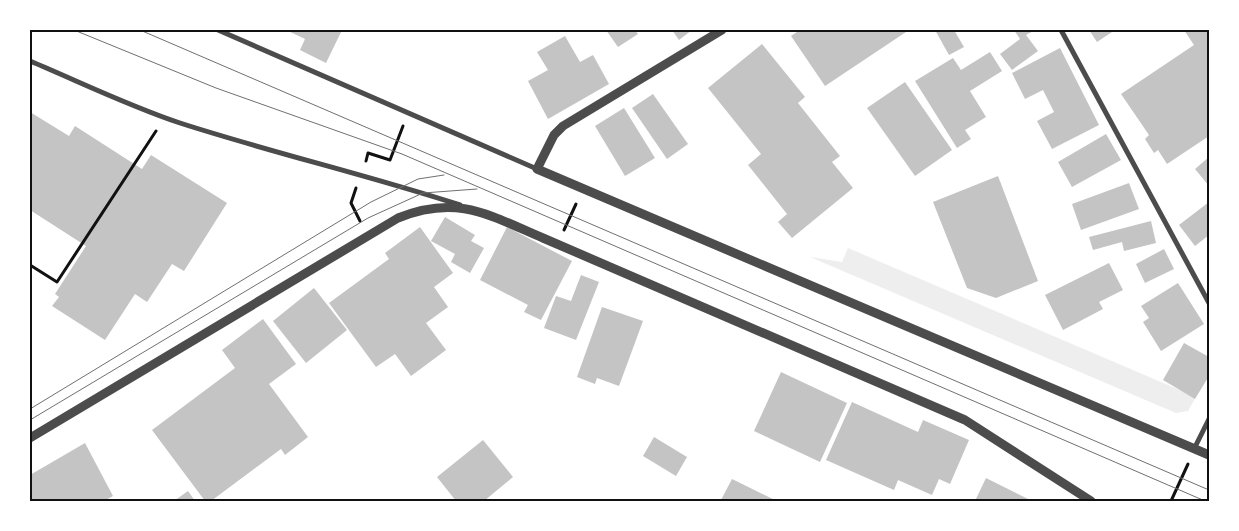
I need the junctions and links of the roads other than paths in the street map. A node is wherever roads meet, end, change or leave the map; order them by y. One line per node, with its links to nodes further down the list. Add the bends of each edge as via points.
1 (218, 30): 5 (street)
2 (722, 30): 5 (street, via 562,126 550,140)
3 (1061, 30): 7 (street)
4 (30, 61): 6 (street, via 164,117)
5 (537, 169): 10 (street)
6 (480, 212): 9 (street, via 441,206 428,207 398,218); 12 (street, via 965,420)
7 (1209, 303)
8 (1209, 419): 10 (street)
9 (30, 438)
10 (1194, 449): 11 (street)
11 (1209, 455)
12 (1091, 501)

